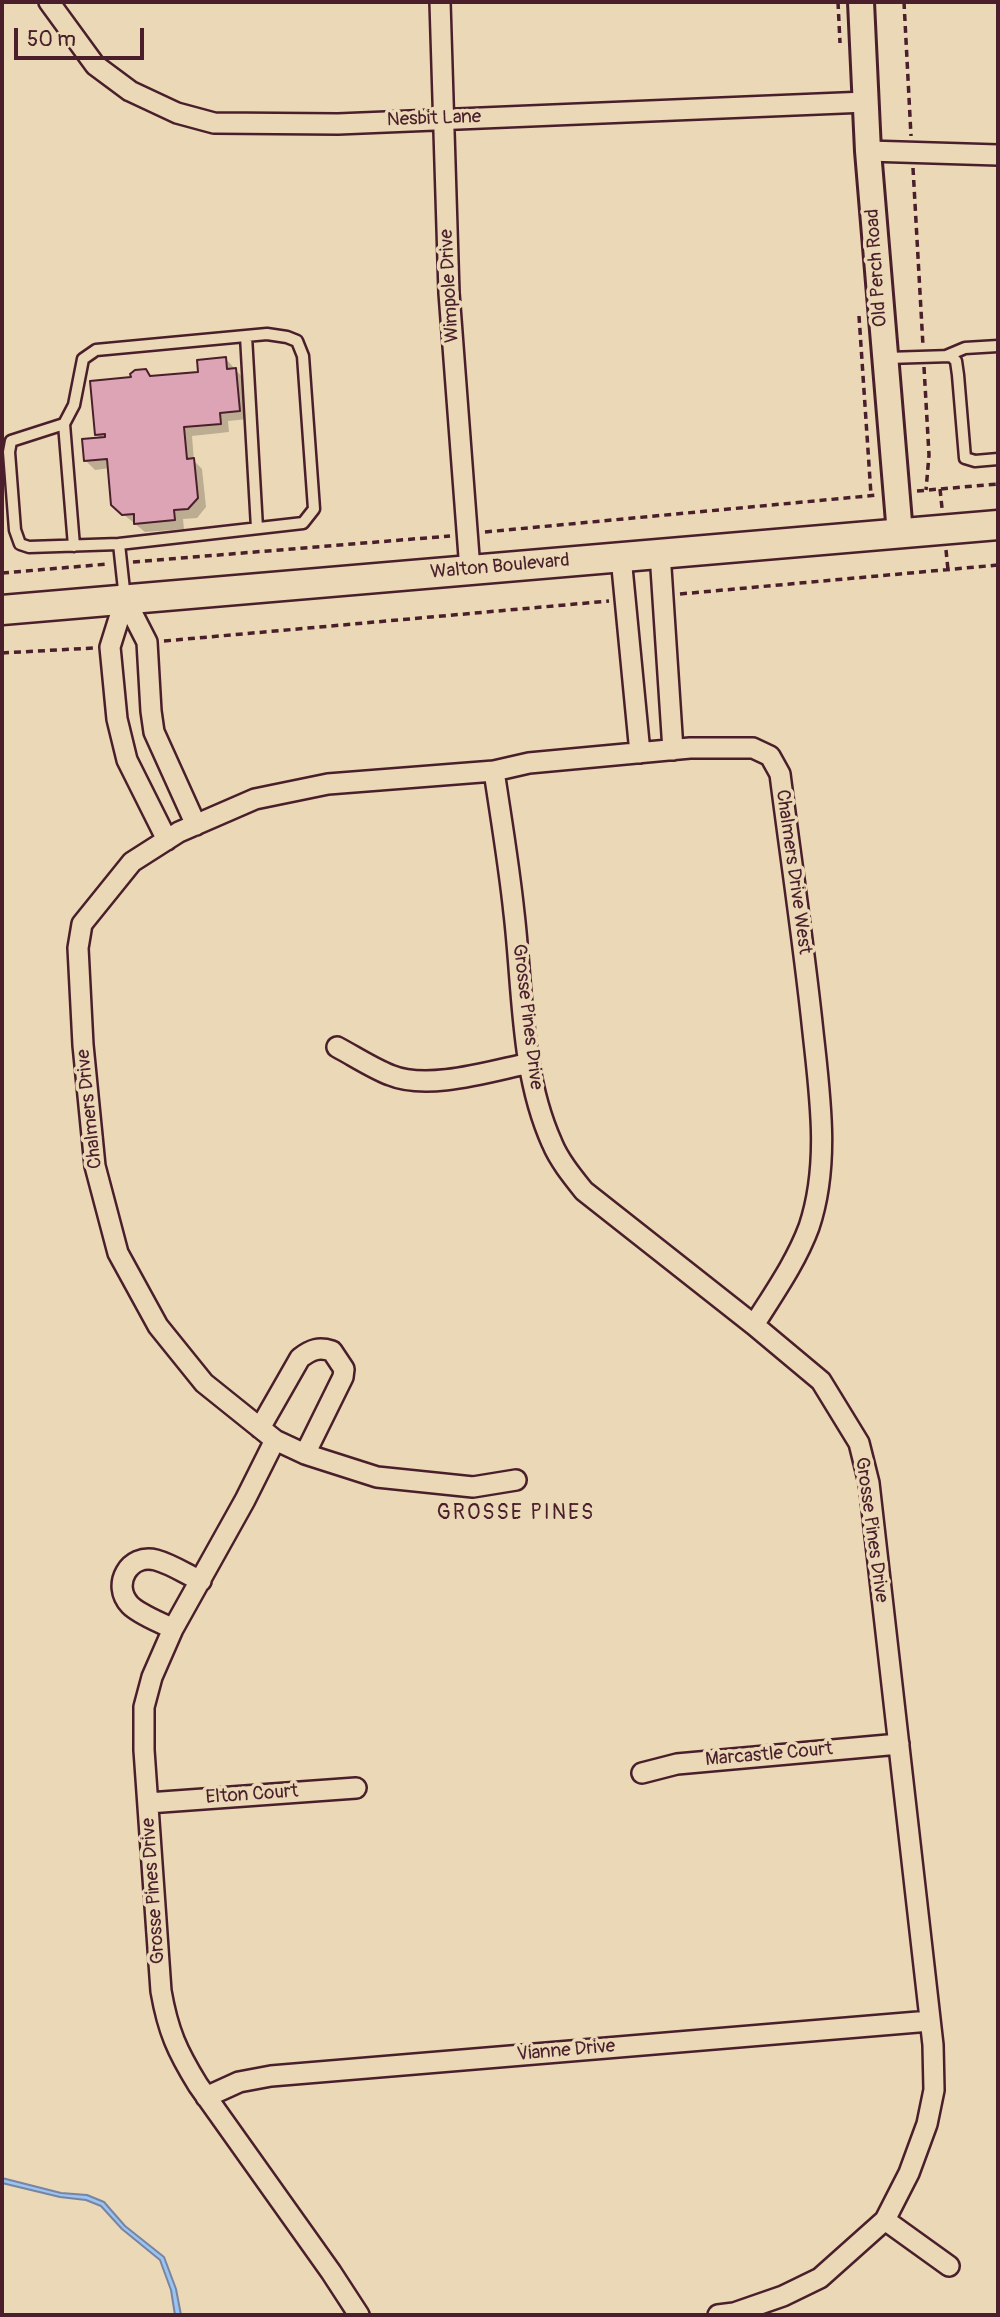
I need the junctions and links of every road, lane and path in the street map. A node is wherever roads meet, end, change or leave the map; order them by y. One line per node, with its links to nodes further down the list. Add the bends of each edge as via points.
1 (49, 2): 6 (street, Nesbit Lane, via 95,65 130,91 177,113 214,123)
2 (440, 2): 6 (street, Wimpole Drive)
3 (862, 2): 5 (street, Old Perch Road)
4 (904, 2): 7 (path)
5 (866, 102): 6 (street, Nesbit Lane); 8 (street, Old Perch Road)
6 (443, 119): 23 (street, Wimpole Drive, via 449,292)
7 (911, 133)
8 (868, 151): 9 (street); 15 (street, Old Perch Road)
9 (998, 155)
10 (914, 173): 13 (path)
11 (246, 336): 16 (lane, via 96,350 83,359 74,405); 22 (lane); 22 (lane, via 287,337 297,341 303,356 314,509 303,523)
12 (998, 346): 14 (lane, via 965,348)
13 (924, 356): 14 (lane); 15 (lane); 19 (path, via 929,455)
14 (946, 356): 17 (lane, via 956,361 965,458)
15 (884, 358): 20 (street, Old Perch Road)
16 (64, 424): 26 (lane); 26 (lane, via 11,441 15,530 20,544 29,547)
17 (998, 459)
18 (998, 484): 19 (path)
19 (926, 490): 20 (path)
20 (897, 493): 23 (path); 24 (street, Old Perch Road)
21 (998, 525): 24 (main road, Walton Boulevard)
22 (257, 528): 25 (lane)
23 (467, 534): 29 (path); 31 (street, Wimpole Drive)
24 (900, 534): 27 (main road, Walton Boulevard)
25 (119, 544): 26 (lane); 29 (lane)
26 (74, 546)
27 (660, 553): 28 (main road, Walton Boulevard); 33 (street)
28 (621, 556): 31 (main road, Walton Boulevard); 35 (street)
29 (121, 563): 32 (path); 34 (lane)
30 (998, 565): 33 (path)
31 (470, 570): 34 (main road, Walton Boulevard)
32 (2, 573)
33 (663, 596): 40 (street)
34 (125, 599): 36 (main road, Walton Boulevard); 37 (street); 38 (street)
35 (625, 600): 37 (path); 41 (street)
36 (2, 610)
37 (147, 642): 43 (street, via 154,732)
38 (110, 647): 39 (path); 43 (street, via 117,719 127,760)
39 (2, 653)
40 (673, 750): 41 (street, Chalmers Drive West); 46 (street, Chalmers Drive West, via 752,748 770,756 780,774 821,1111 820,1172 809,1226 792,1265)
41 (640, 753): 42 (street, Chalmers Drive West, via 529,763)
42 (494, 771): 43 (street, Chalmers Drive West, via 328,784 255,799); 45 (street, Grosse Pines Drive)
43 (180, 832): 47 (street, Chalmers Drive, via 132,862 82,924 78,948 94,1166 118,1253 158,1326 204,1383)
44 (337, 1047): 45 (street, via 392,1076 416,1081)
45 (530, 1063): 46 (street, Grosse Pines Drive, via 551,1142 584,1191)
46 (754, 1325): 52 (street, Grosse Pines Drive, via 821,1381 859,1444 869,1483)
47 (268, 1434): 48 (street, Chalmers Drive); 48 (street, Grosse Pines Drive, via 300,1358 311,1350 332,1351 344,1369 343,1377); 50 (street, Grosse Pines Drive)
48 (305, 1454): 49 (street, Chalmers Drive, via 377,1477 473,1487)
49 (516, 1480)
50 (201, 1581): 51 (street, Grosse Pines Drive); 51 (street, via 155,1560 140,1559 128,1567 123,1596 132,1607)
51 (173, 1629): 55 (street, Grosse Pines Drive, via 152,1677 145,1707)
52 (899, 1744): 53 (street, Marcastle Court, via 677,1763); 56 (street, Grosse Pines Drive)
53 (642, 1773)
54 (356, 1788): 55 (street, Elton Court)
55 (148, 1803): 57 (street, Grosse Pines Drive, via 167,2024 181,2058)
56 (930, 2021): 57 (street, Vianne Drive, via 271,2076 239,2082); 58 (street, Grosse Pines Drive, via 934,2090 927,2124)
57 (206, 2097): 60 (street, Grosse Pines Drive)
58 (886, 2220): 59 (street); 61 (street, Grosse Pines Drive, via 820,2278 783,2296)
59 (949, 2266)
60 (359, 2315)
61 (718, 2315)

